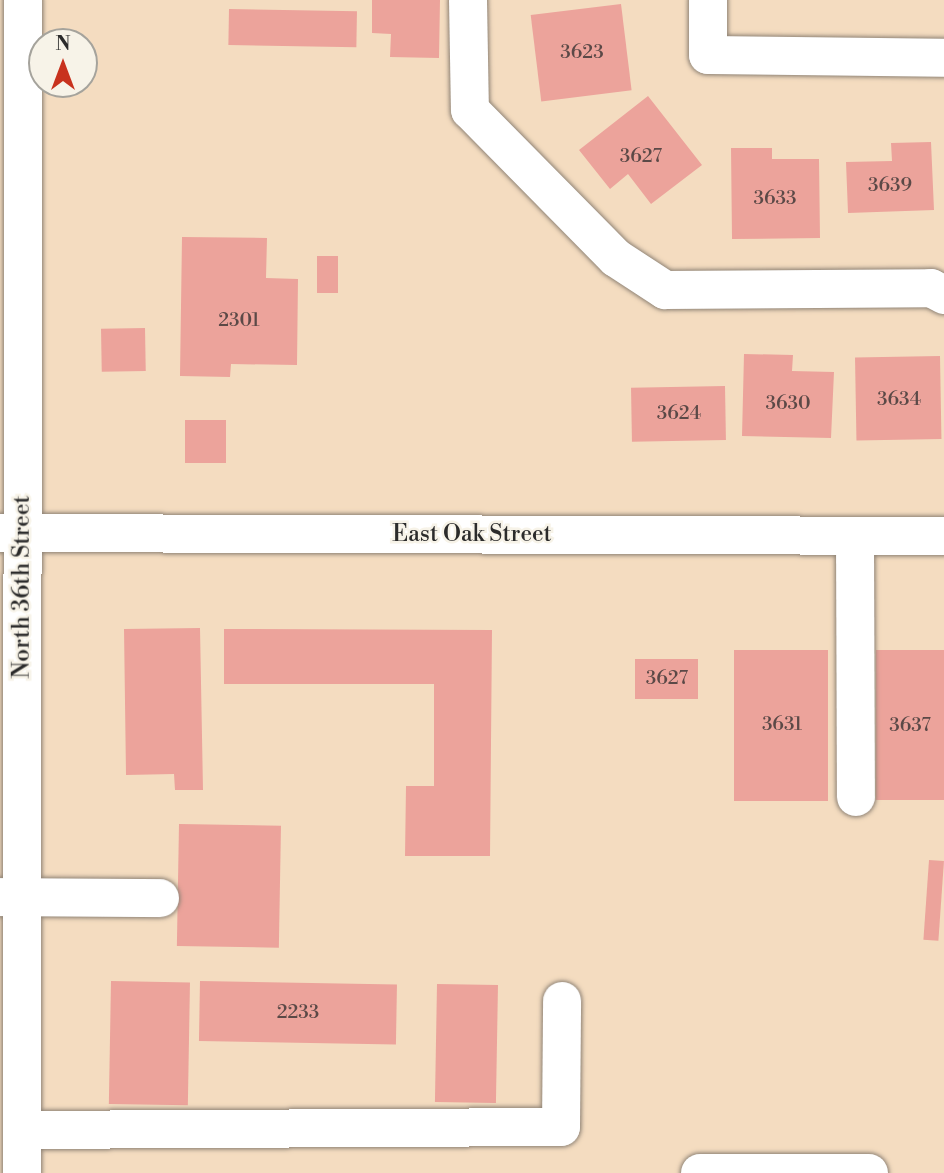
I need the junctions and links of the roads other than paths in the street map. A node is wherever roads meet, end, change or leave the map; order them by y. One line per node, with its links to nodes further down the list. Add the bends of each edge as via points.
1 (23, 0): 6 (street, North 36th Street)
2 (468, 0): 5 (street, via 470,110 616,258 665,290 931,288)
3 (708, 0): 4 (street, via 708,55)
4 (944, 58)
5 (944, 295)
6 (11, 532): 7 (street, East Oak Street); 9 (street, North 36th Street)
7 (855, 536): 8 (street, East Oak Street); 11 (street)
8 (944, 536)
9 (11, 648): 10 (street, North 36th Street)
10 (11, 776): 12 (street, North 36th Street)
11 (856, 797)
12 (11, 897): 13 (street); 15 (street, North 36th Street)
13 (160, 898)
14 (562, 1001): 15 (street, via 562,1127)
15 (22, 1130): 16 (street, North 36th Street)
16 (22, 1173)
17 (700, 1173): 18 (street)
18 (869, 1173)

